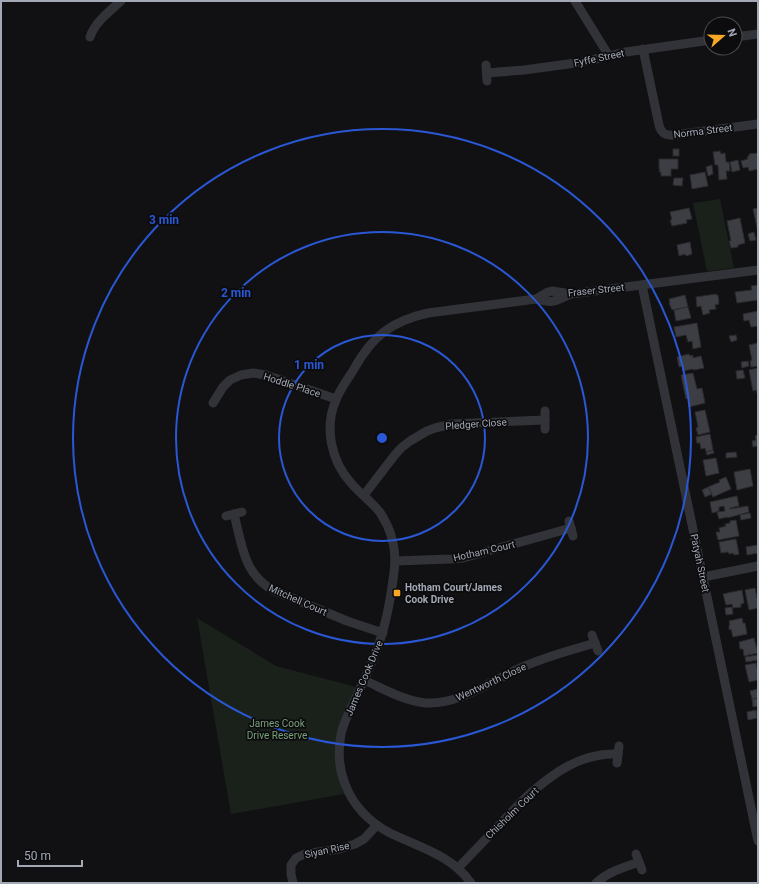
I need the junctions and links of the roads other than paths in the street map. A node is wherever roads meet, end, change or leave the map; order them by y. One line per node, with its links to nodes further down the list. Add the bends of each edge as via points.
1 (121, 1): 5 (street, via 98,23)
2 (575, 1): 8 (street)
3 (758, 34): 4 (street)
4 (743, 36)
5 (90, 37)
6 (703, 41): 7 (street, Fyffe Street)
7 (643, 49): 8 (street, Fyffe Street); 10 (street, Norma Street, via 659,125 664,134 674,135)
8 (609, 56): 9 (street, Fyffe Street, via 583,62)
9 (487, 73)
10 (758, 124)
11 (758, 270): 12 (street, Fraser Street)
12 (642, 285): 13 (street, Fraser Street, via 571,294 552,291 536,299 428,314 408,319); 22 (street, Patyah Street)
13 (390, 328): 14 (street, James Cook Drive, via 366,349)
14 (336, 399): 15 (street, Hoddle Place, via 253,373 230,380); 17 (street, James Cook Drive, via 330,433 334,455 343,474)
15 (214, 403)
16 (545, 420): 17 (street, Pledger Close, via 457,423 427,431 401,448)
17 (364, 496): 20 (street, James Cook Drive, via 386,523)
18 (234, 514): 23 (street, Mitchell Court, via 248,566 264,585 347,621)
19 (571, 528): 20 (street, Hotham Court, via 463,558)
20 (395, 561): 23 (street, James Cook Drive)
21 (758, 566): 22 (street)
22 (702, 577): 27 (street, Patyah Street)
23 (383, 633): 25 (street, James Cook Drive)
24 (595, 643): 25 (street, Wentworth Close, via 525,666 448,701 414,700)
25 (364, 680): 28 (street, James Cook Drive, via 341,734 340,765 349,794 365,816)
26 (618, 754): 31 (street, Chisholm Court, via 588,757 562,769 525,798)
27 (756, 824): 29 (street, Patyah Street)
28 (377, 825): 31 (street, James Cook Drive, via 431,851); 32 (street, Siyan Rise, via 364,839 354,844 296,858 291,865)
29 (758, 841)
30 (639, 862): 34 (street, via 614,871)
31 (458, 868): 33 (street, James Cook Drive)
32 (293, 883)
33 (471, 883)
34 (596, 883)

